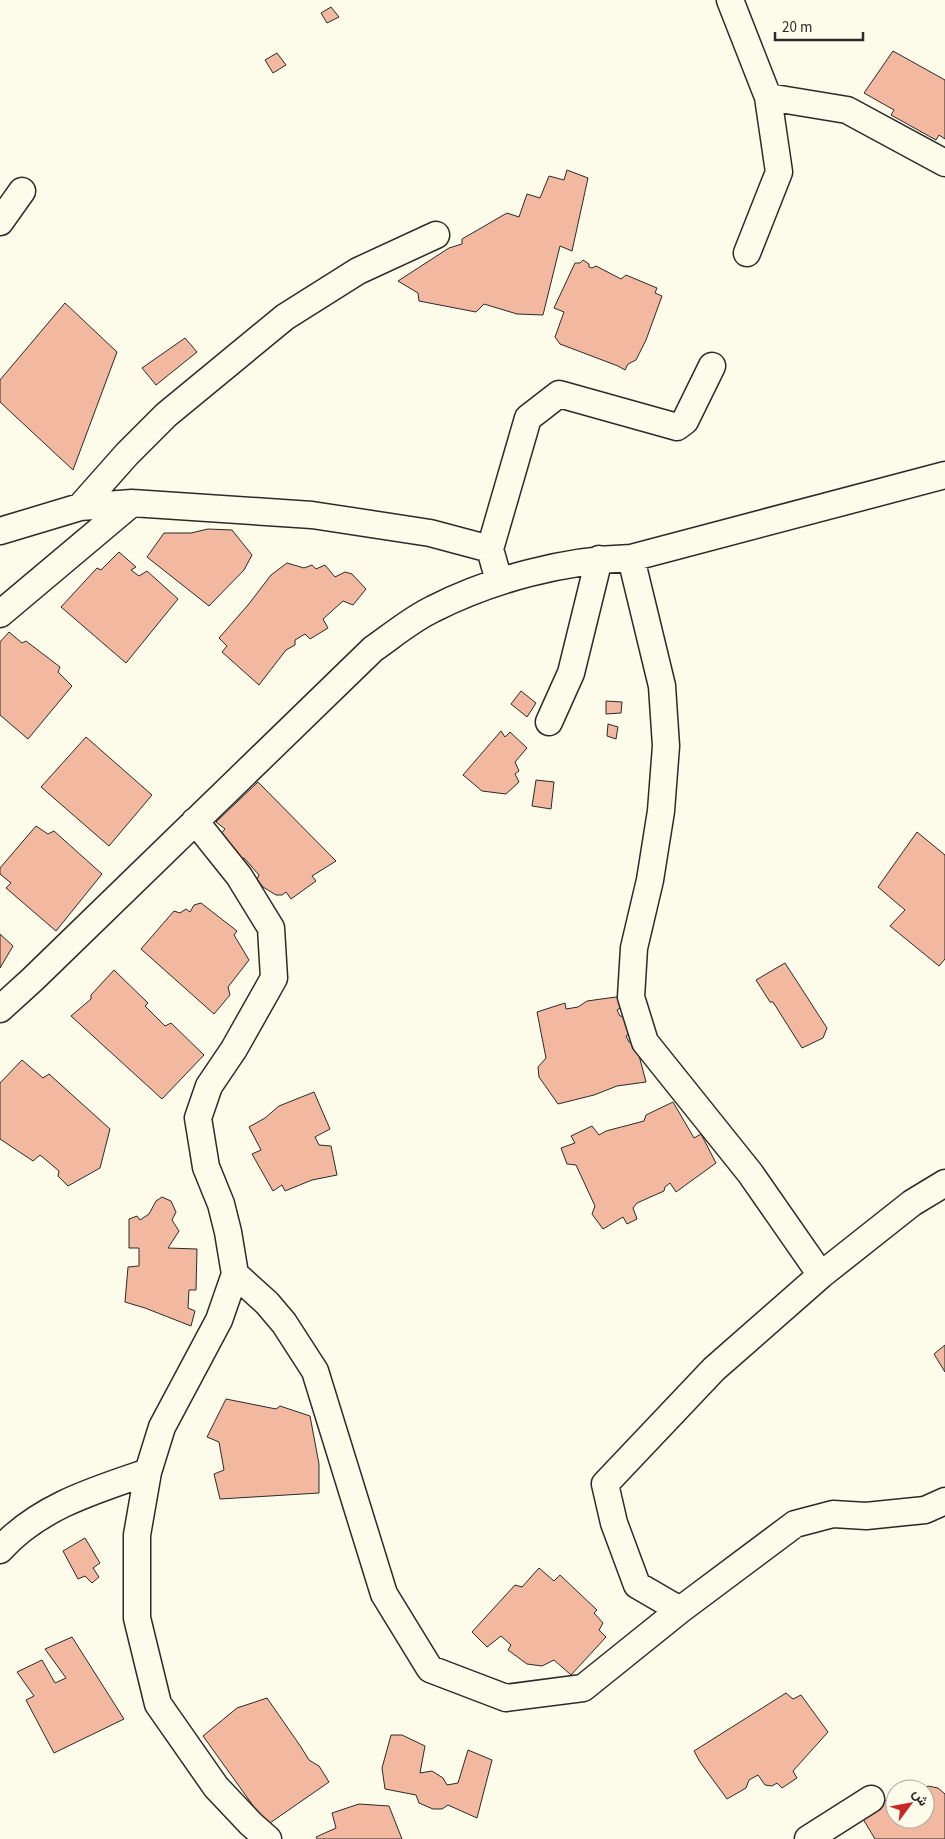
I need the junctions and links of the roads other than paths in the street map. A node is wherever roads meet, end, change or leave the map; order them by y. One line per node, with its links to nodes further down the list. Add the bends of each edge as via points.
1 (730, 0): 2 (street)
2 (768, 97): 3 (street, via 848,110); 7 (street, via 779,172)
3 (945, 163)
4 (22, 191): 5 (street)
5 (0, 222)
6 (436, 235): 11 (street, via 358,271 285,318 166,415)
7 (747, 253)
8 (712, 366): 13 (street, via 685,420 677,427 558,394 528,418)
9 (945, 475): 14 (street)
10 (132, 503): 11 (street); 13 (street, via 312,515 430,533); 17 (street)
11 (80, 507): 12 (street)
12 (0, 531)
13 (490, 549): 16 (street)
14 (631, 558): 15 (street); 23 (street, via 662,686 666,746 661,811 650,880 634,948 631,997 645,1042 750,1174)
15 (599, 559): 16 (street); 18 (street, via 571,673)
16 (500, 581): 19 (street, via 432,609 373,648)
17 (0, 614)
18 (550, 722)
19 (195, 821): 20 (street); 22 (street, via 239,876 271,928 274,978 234,1050 209,1086 198,1118 206,1167 221,1204)
20 (0, 1008)
21 (945, 1183): 23 (street, via 912,1203)
22 (235, 1274): 24 (street, via 219,1320 162,1427); 27 (street, via 284,1323 315,1372 384,1594 430,1669 506,1698 583,1688)
23 (821, 1275): 27 (street, via 714,1369 605,1484 614,1524 637,1585)
24 (148, 1472): 26 (street, via 70,1501 35,1520); 29 (street, via 137,1536 136,1618 158,1704 216,1787)
25 (945, 1501): 27 (street, via 925,1510 866,1516 833,1514 795,1524)
26 (0, 1550)
27 (680, 1610)
28 (870, 1798): 30 (street)
29 (268, 1839)
30 (808, 1839)

